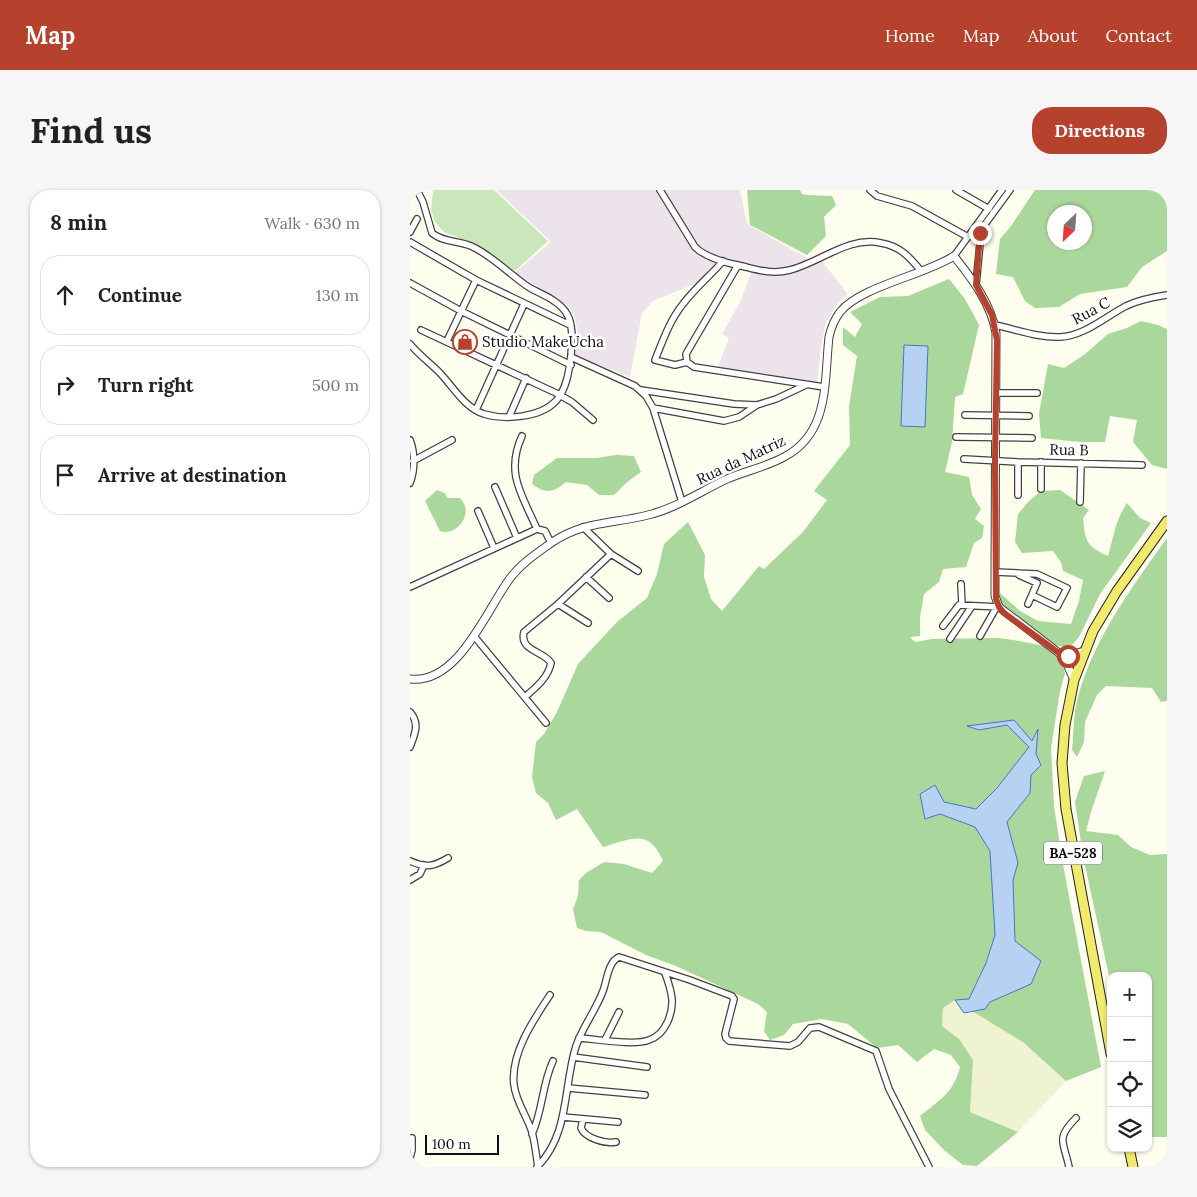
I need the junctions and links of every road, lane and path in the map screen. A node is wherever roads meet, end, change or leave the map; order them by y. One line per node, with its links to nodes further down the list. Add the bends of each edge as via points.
1 (417, 190): 22 (street, via 435,236 479,251 560,306)
2 (660, 190): 13 (street, via 695,247)
3 (870, 190): 10 (street, via 877,196 912,206)
4 (956, 190): 7 (street)
5 (1002, 190): 7 (street, Rua da Matriz)
6 (1010, 190): 18 (street, via 980,233)
7 (989, 209): 10 (street, Rua da Matriz)
8 (418, 219): 9 (street)
9 (410, 232)
10 (968, 237): 12 (street, Rua da Matriz)
11 (410, 242): 16 (street)
12 (954, 256): 15 (street, Rua da Matriz); 18 (street)
13 (723, 261): 14 (street); 29 (street, via 682,304 668,327 655,360 675,365)
14 (738, 265): 15 (street, via 770,272 791,270 864,241 897,248); 29 (street, via 686,354)
15 (921, 271): 34 (street, Rua da Matriz, via 865,295 841,310 829,337)
16 (476, 280): 20 (street); 21 (street)
17 (410, 283): 21 (street)
18 (976, 285): 23 (street)
19 (1167, 294): 23 (street, Rua C, via 1137,301 1084,330 1061,337)
20 (524, 304): 22 (street); 25 (street)
21 (461, 311): 25 (street); 26 (street)
22 (570, 325): 28 (street, via 573,339)
23 (995, 325): 36 (street)
24 (422, 330): 26 (street)
25 (510, 334): 30 (street); 31 (street)
26 (447, 341): 30 (street)
27 (410, 344): 41 (street)
28 (571, 357): 31 (street); 35 (street)
29 (687, 362): 33 (street, via 694,367)
30 (497, 364): 32 (street); 41 (street)
31 (570, 365): 38 (street)
32 (526, 378): 38 (street); 45 (street)
33 (806, 386): 34 (street); 39 (street)
34 (824, 387): 64 (street, Rua da Matriz, via 819,418 802,444 783,458 731,477)
35 (641, 390): 39 (street); 40 (street)
36 (996, 393): 37 (street); 43 (street)
37 (1037, 393)
38 (560, 394): 45 (street, via 544,409); 46 (street)
39 (757, 405): 40 (street, via 739,417 724,421)
40 (653, 408): 64 (street)
41 (476, 410): 45 (street)
42 (966, 415): 43 (street)
43 (996, 416): 44 (street); 49 (street)
44 (1029, 416)
45 (509, 417)
46 (593, 420)
47 (522, 436): 69 (street, via 515,454 514,474)
48 (956, 437): 49 (street)
49 (996, 437): 50 (street); 55 (street)
50 (1032, 438)
51 (410, 440): 54 (street)
52 (452, 440): 54 (street)
53 (964, 459): 55 (street, Rua B)
54 (413, 461): 60 (street)
55 (995, 461): 56 (street, Rua B); 75 (street)
56 (1018, 462): 57 (street, Rua B); 63 (street)
57 (1041, 462): 58 (street, Rua B); 62 (street)
58 (1081, 463): 59 (street, Rua B); 65 (street)
59 (1142, 464)
60 (410, 483)
61 (495, 487): 70 (street)
62 (1041, 489)
63 (1018, 494)
64 (682, 502): 68 (street, Rua da Matriz, via 649,515)
65 (1080, 502)
66 (478, 511): 72 (street)
67 (1167, 521): 92 (main road, BA-528, via 1105,609)
68 (584, 527): 71 (street, Rua da Matriz); 73 (street)
69 (537, 529): 70 (street); 71 (street, via 545,531)
70 (517, 538): 72 (street)
71 (551, 543): 89 (street, Rua da Matriz, via 513,575)
72 (494, 548): 79 (street)
73 (611, 554): 74 (street); 77 (street)
74 (638, 571)
75 (995, 572): 76 (street); 86 (street)
76 (1015, 573): 80 (street, via 1037,583); 80 (street, via 1037,574 1067,588 1057,607)
77 (586, 577): 81 (street); 82 (street)
78 (961, 584): 84 (street)
79 (410, 587)
80 (1032, 595): 83 (street)
81 (609, 598)
82 (558, 604): 87 (street); 96 (street, via 522,635 526,646 551,663 541,683)
83 (1028, 604)
84 (962, 605): 85 (street); 88 (street, via 957,606)
85 (972, 606): 86 (street); 91 (street)
86 (997, 608): 90 (street); 93 (street)
87 (588, 623)
88 (943, 626)
89 (474, 636): 94 (street, Rua da Matriz, via 443,670 422,679); 96 (street)
90 (980, 636)
91 (950, 639)
92 (1084, 651): 93 (street, via 1068,656); 95 (main road, BA-528)
93 (1059, 653): 95 (street)
94 (410, 679)
95 (1074, 680): 107 (main road, BA-528, via 1065,725 1063,787)
96 (525, 697): 98 (street)
97 (410, 712): 99 (street, via 416,728)
98 (546, 723)
99 (411, 742)
100 (448, 858): 102 (street, via 436,865)
101 (410, 861): 102 (street)
102 (424, 865): 103 (street, via 420,874)
103 (410, 880)
104 (665, 972): 108 (street, via 619,957 612,962 603,990); 109 (street, via 672,1006 667,1024 659,1034 642,1042); 125 (street, via 734,997 725,1034 729,1041 790,1046 814,1027 876,1051 888,1089)
105 (550, 994): 119 (street, via 528,1030 514,1075 516,1094)
106 (618, 1012): 109 (street)
107 (1107, 1033)
108 (579, 1038): 109 (street); 110 (street)
109 (606, 1040)
110 (573, 1057): 112 (street); 113 (street)
111 (553, 1061): 119 (street)
112 (647, 1067)
113 (568, 1088): 114 (street); 115 (street)
114 (645, 1095)
115 (563, 1117): 117 (street); 124 (street, via 550,1149)
116 (1076, 1118): 126 (street, via 1062,1136)
117 (583, 1119): 118 (street); 121 (street, via 581,1128 584,1133 604,1143)
118 (618, 1122)
119 (532, 1134): 124 (street)
120 (410, 1138): 123 (street)
121 (616, 1142)
122 (1130, 1152): 127 (main road)
123 (410, 1158)
124 (537, 1166)
125 (929, 1167)
126 (1069, 1167)
127 (1133, 1167)

